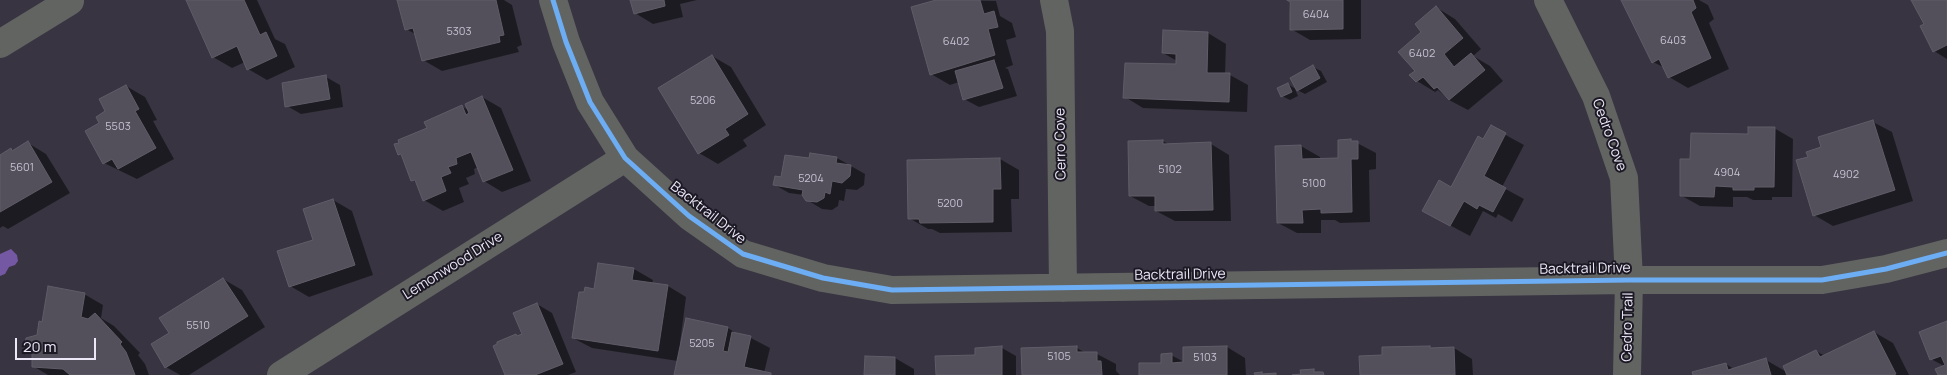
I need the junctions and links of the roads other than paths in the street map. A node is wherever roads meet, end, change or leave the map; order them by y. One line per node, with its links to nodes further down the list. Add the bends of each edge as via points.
1 (553, 0): 6 (street, Backtrail Drive, via 590,102)
2 (1054, 0): 9 (street, Cerro Cove, via 1060,31)
3 (1548, 0): 8 (street, Cedro Cove, via 1596,96 1624,178)
4 (70, 1): 5 (street)
5 (0, 44)
6 (625, 158): 9 (street, Backtrail Drive, via 689,216 742,254 823,278 892,290); 10 (street, Lemonwood Drive)
7 (1947, 253): 8 (street, Backtrail Drive, via 1886,269 1822,280)
8 (1629, 280): 9 (street, Backtrail Drive); 11 (street, Cedro Trail)
9 (1063, 288)
10 (281, 375)
11 (1627, 375)

